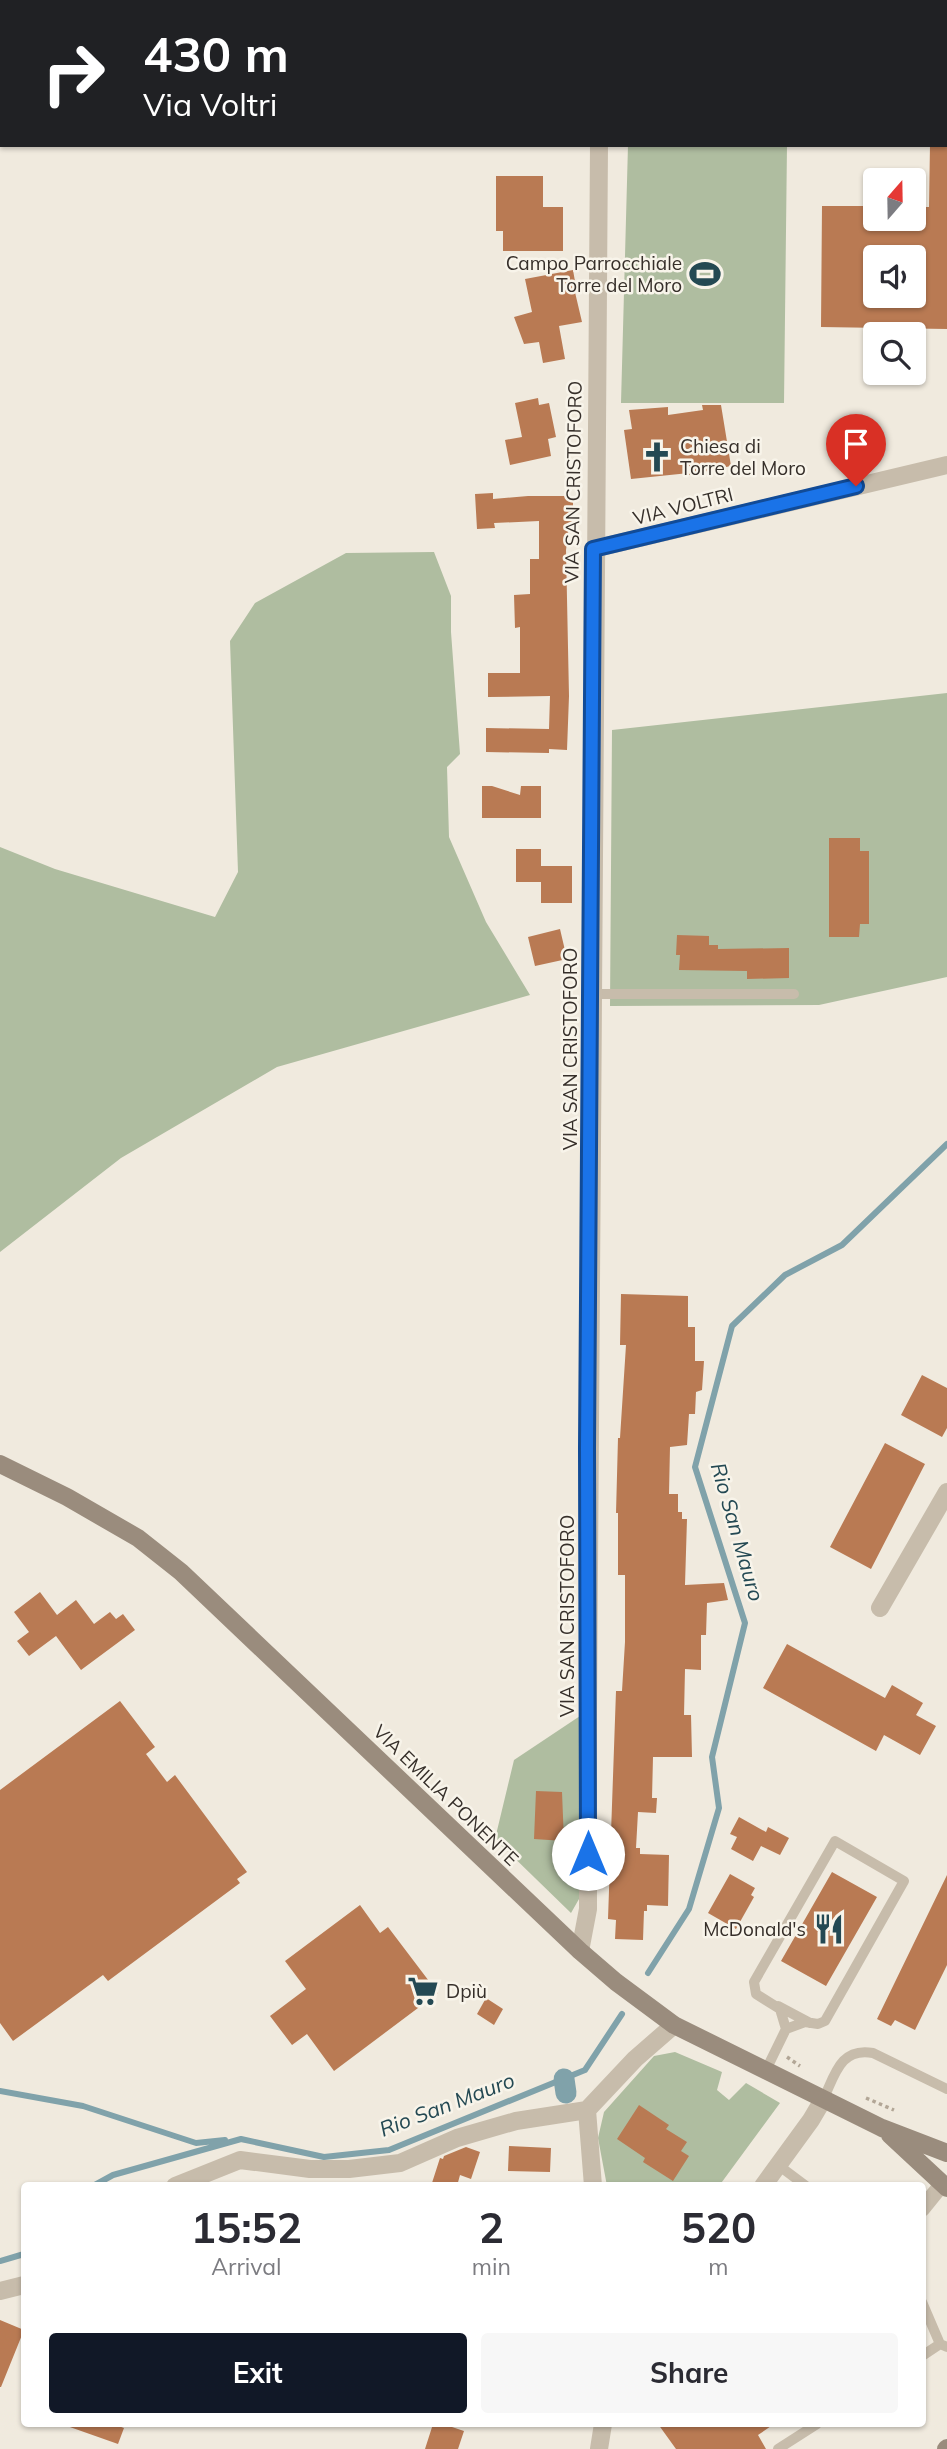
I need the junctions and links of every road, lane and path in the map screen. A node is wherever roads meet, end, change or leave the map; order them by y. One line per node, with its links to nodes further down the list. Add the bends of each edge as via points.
1 (599, 147): 3 (street, VIA SAN CRISTOFORO)
2 (947, 466): 3 (street, VIA VOLTRI)
3 (593, 549): 4 (street, VIA SAN CRISTOFORO)
4 (591, 994): 5 (lane); 9 (street, VIA SAN CRISTOFORO, via 589,1909)
5 (794, 994)
6 (0, 1464): 9 (main road, VIA EMILIA PONENTE, via 138,1538 181,1572)
7 (947, 1492): 8 (street)
8 (880, 1608)
9 (580, 1951): 12 (main road, VIA EMILIA PONENTE)
10 (778, 2007): 11 (lane); 11 (lane, via 756,1994 754,1982 835,1841 904,1881 828,2017 823,2023); 13 (lane)
11 (811, 2024): 13 (lane)
12 (674, 2025): 14 (main road, VIA EMILIA PONENTE); 17 (street)
13 (786, 2029): 14 (lane)
14 (766, 2070): 16 (main road, VIA EMILIA PONENTE)
15 (947, 2090): 16 (lane, via 860,2051 845,2057)
16 (824, 2098): 18 (main road, VIA EMILIA PONENTE); 20 (street)
17 (587, 2110): 21 (street, via 504,2124 400,2163 310,2169 240,2160); 22 (street)
18 (882, 2128): 19 (main road, VIA EMILIA PONENTE); 25 (main road, VIA EMILIA PONENTE)
19 (947, 2153)
20 (778, 2165): 23 (street); 24 (lane)
21 (185, 2182)
22 (593, 2182)
23 (766, 2182)
24 (801, 2182)
25 (943, 2188): 26 (street)
26 (926, 2205)
27 (21, 2286): 28 (street)
28 (0, 2291)
29 (926, 2310): 30 (lane)
30 (944, 2346): 31 (lane)
31 (926, 2354)
32 (603, 2427): 34 (street)
33 (812, 2427): 35 (lane)
34 (599, 2449)
35 (778, 2449)

